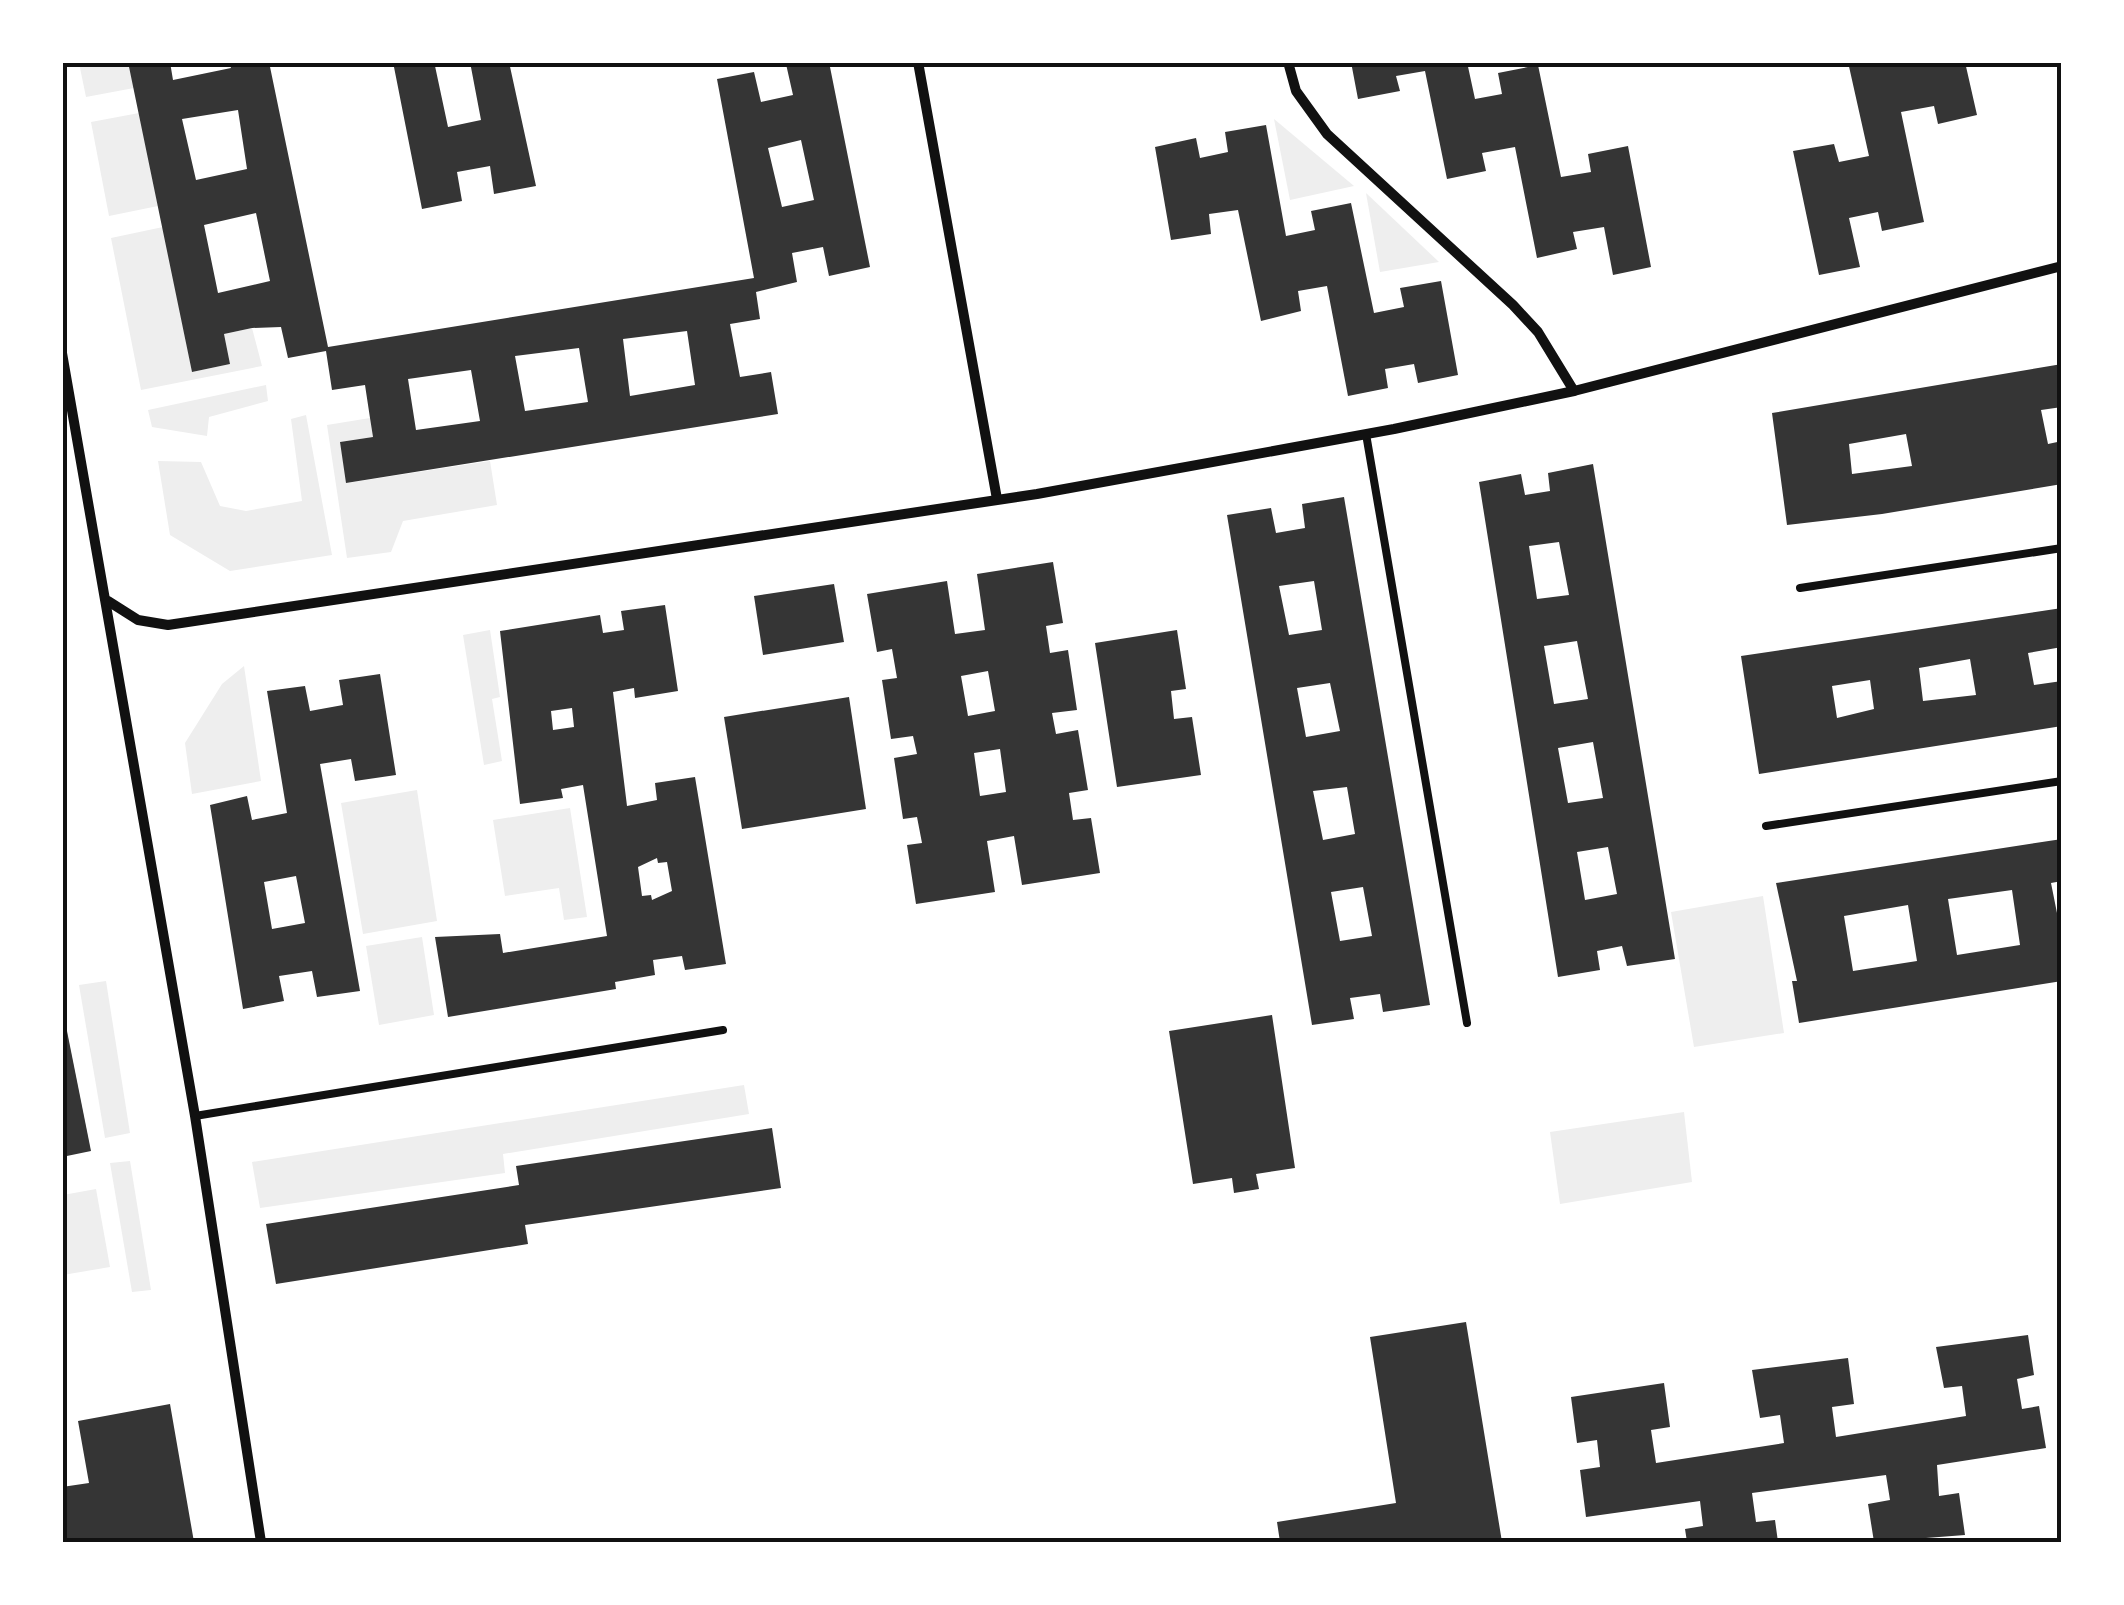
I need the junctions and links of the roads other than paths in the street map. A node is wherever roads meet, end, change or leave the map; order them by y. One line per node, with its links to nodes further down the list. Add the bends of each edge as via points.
1 (918, 62): 7 (street)
2 (1288, 62): 5 (street, via 1296,92 1328,134 1513,305 1546,342)
3 (2062, 266): 5 (street)
4 (62, 353): 10 (street)
5 (1574, 390): 6 (street)
6 (1366, 434): 7 (street); 13 (lane)
7 (998, 500): 10 (street, via 168,625 138,620)
8 (2062, 548): 9 (lane)
9 (1800, 588)
10 (108, 601): 15 (street)
11 (2062, 781): 12 (lane)
12 (1766, 826)
13 (1466, 1024)
14 (723, 1030): 15 (lane)
15 (195, 1116): 16 (street)
16 (262, 1542)

